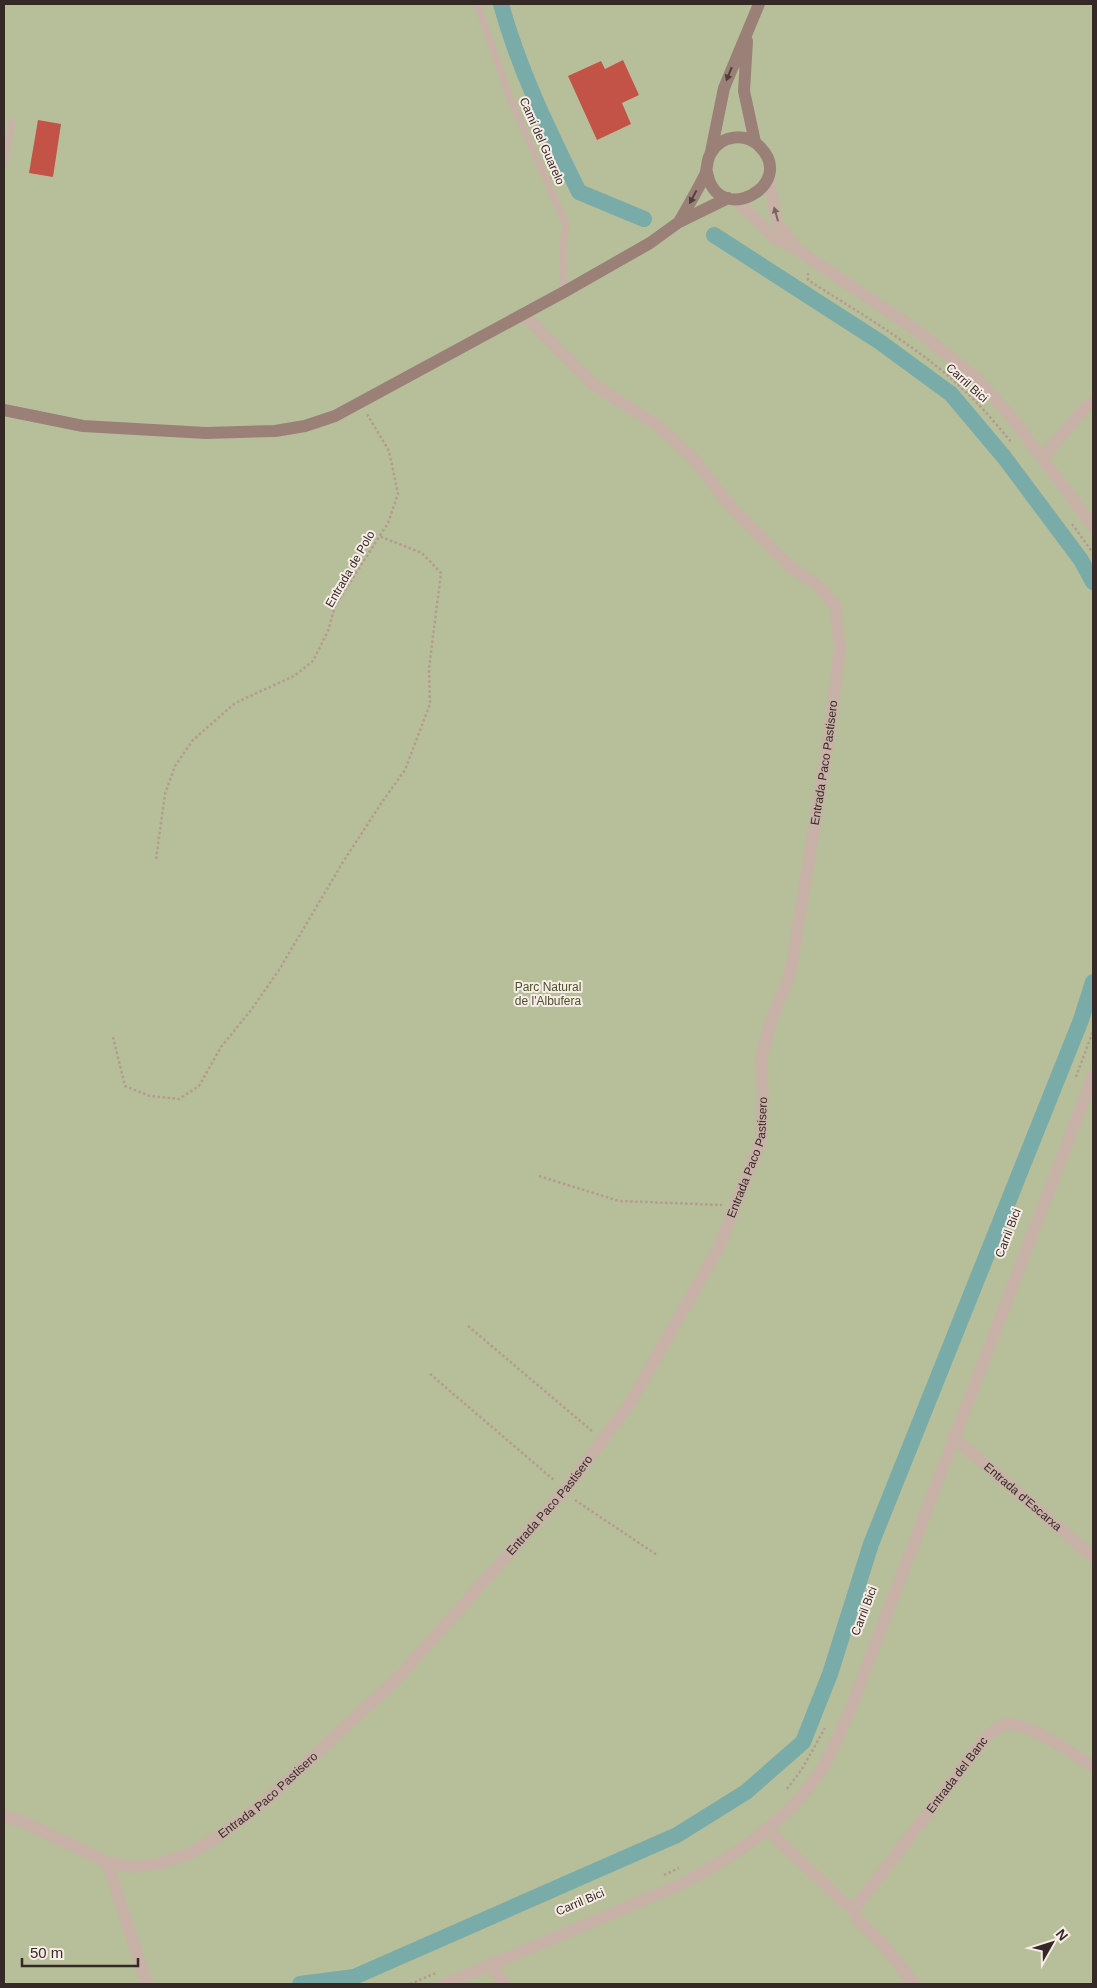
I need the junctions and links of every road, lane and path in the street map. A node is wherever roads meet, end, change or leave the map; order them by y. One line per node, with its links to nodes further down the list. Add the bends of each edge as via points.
1 (477, 4): 14 (lane, Camí del Guarelo, via 511,101 566,224)
2 (759, 4): 3 (main road)
3 (748, 29): 5 (main road, via 744,91); 6 (main road, one-way to 6, via 724,88)
4 (12, 122): 7 (lane)
5 (754, 142): 6 (main road, via 731,138 720,142); 9 (main road, via 765,154)
6 (711, 152): 8 (main road)
7 (4, 164)
8 (707, 172): 10 (main road, via 713,188); 11 (main road, one-way to 11)
9 (768, 175): 10 (main road, via 756,194 745,199); 12 (street, one-way to 9, via 776,219)
10 (731, 199): 11 (main road); 12 (street, via 774,237)
11 (679, 222): 14 (main road, via 650,243)
12 (796, 249): 13 (street)
13 (809, 258): 19 (path, Carril Bici, via 808,280 911,347 963,389); 20 (street, via 919,332 974,376 1010,414)
14 (564, 292): 15 (main road)
15 (523, 314): 16 (main road); 31 (street, Entrada Paco Pastisero, via 595,386 656,424 693,458 732,508 789,566 819,586 835,606 840,648 804,895 790,975 770,1022 761,1060 761,1140)
16 (360, 402): 18 (main road, via 335,416 275,432 206,433 83,426); 23 (path, Entrada de Polo, via 389,451 398,494 388,523)
17 (1093, 402): 20 (street)
18 (4, 410)
19 (1014, 446)
20 (1043, 457): 22 (street)
21 (1071, 522): 24 (path)
22 (1093, 526)
23 (379, 536): 25 (path, Entrada de Polo, via 335,606 328,631 313,661 294,676 235,703 193,740 175,766 165,794); 27 (path, via 422,553 442,573 430,668 430,704 405,770 348,854 279,970 221,1047 199,1086 179,1099 150,1096 125,1086)
24 (1093, 553)
25 (156, 859)
26 (1093, 1031): 29 (path)
27 (113, 1037)
28 (1093, 1076): 34 (street)
29 (1073, 1084)
30 (539, 1176): 31 (path, via 619,1201)
31 (736, 1205): 35 (street, Entrada Paco Pastisero, via 714,1257 629,1405)
32 (468, 1326): 35 (path)
33 (430, 1374): 36 (path)
34 (953, 1437): 38 (street, Entrada d'Escarxa); 43 (street, via 849,1713 818,1774 794,1804)
35 (603, 1440): 36 (street, Entrada Paco Pastisero)
36 (564, 1491): 37 (path); 44 (street, Entrada Paco Pastisero, via 398,1678 261,1805 189,1854 158,1864 131,1867)
37 (657, 1555)
38 (1093, 1557)
39 (828, 1723): 41 (path)
40 (1093, 1766): 47 (street, Entrada del Banc, via 1026,1727 1008,1723 998,1727 986,1737 860,1903)
41 (786, 1791)
42 (4, 1816): 44 (street, Entrada Paco Pastisero)
43 (767, 1829): 47 (street); 48 (street, via 719,1864 682,1884)
44 (107, 1862): 50 (street)
45 (683, 1866): 46 (path)
46 (657, 1878)
47 (852, 1907): 54 (street, via 857,1919 882,1942)
48 (491, 1964): 52 (street); 53 (street)
49 (437, 1972): 51 (path)
50 (147, 1984)
51 (410, 1984)
52 (445, 1984)
53 (504, 1984)
54 (914, 1984)

